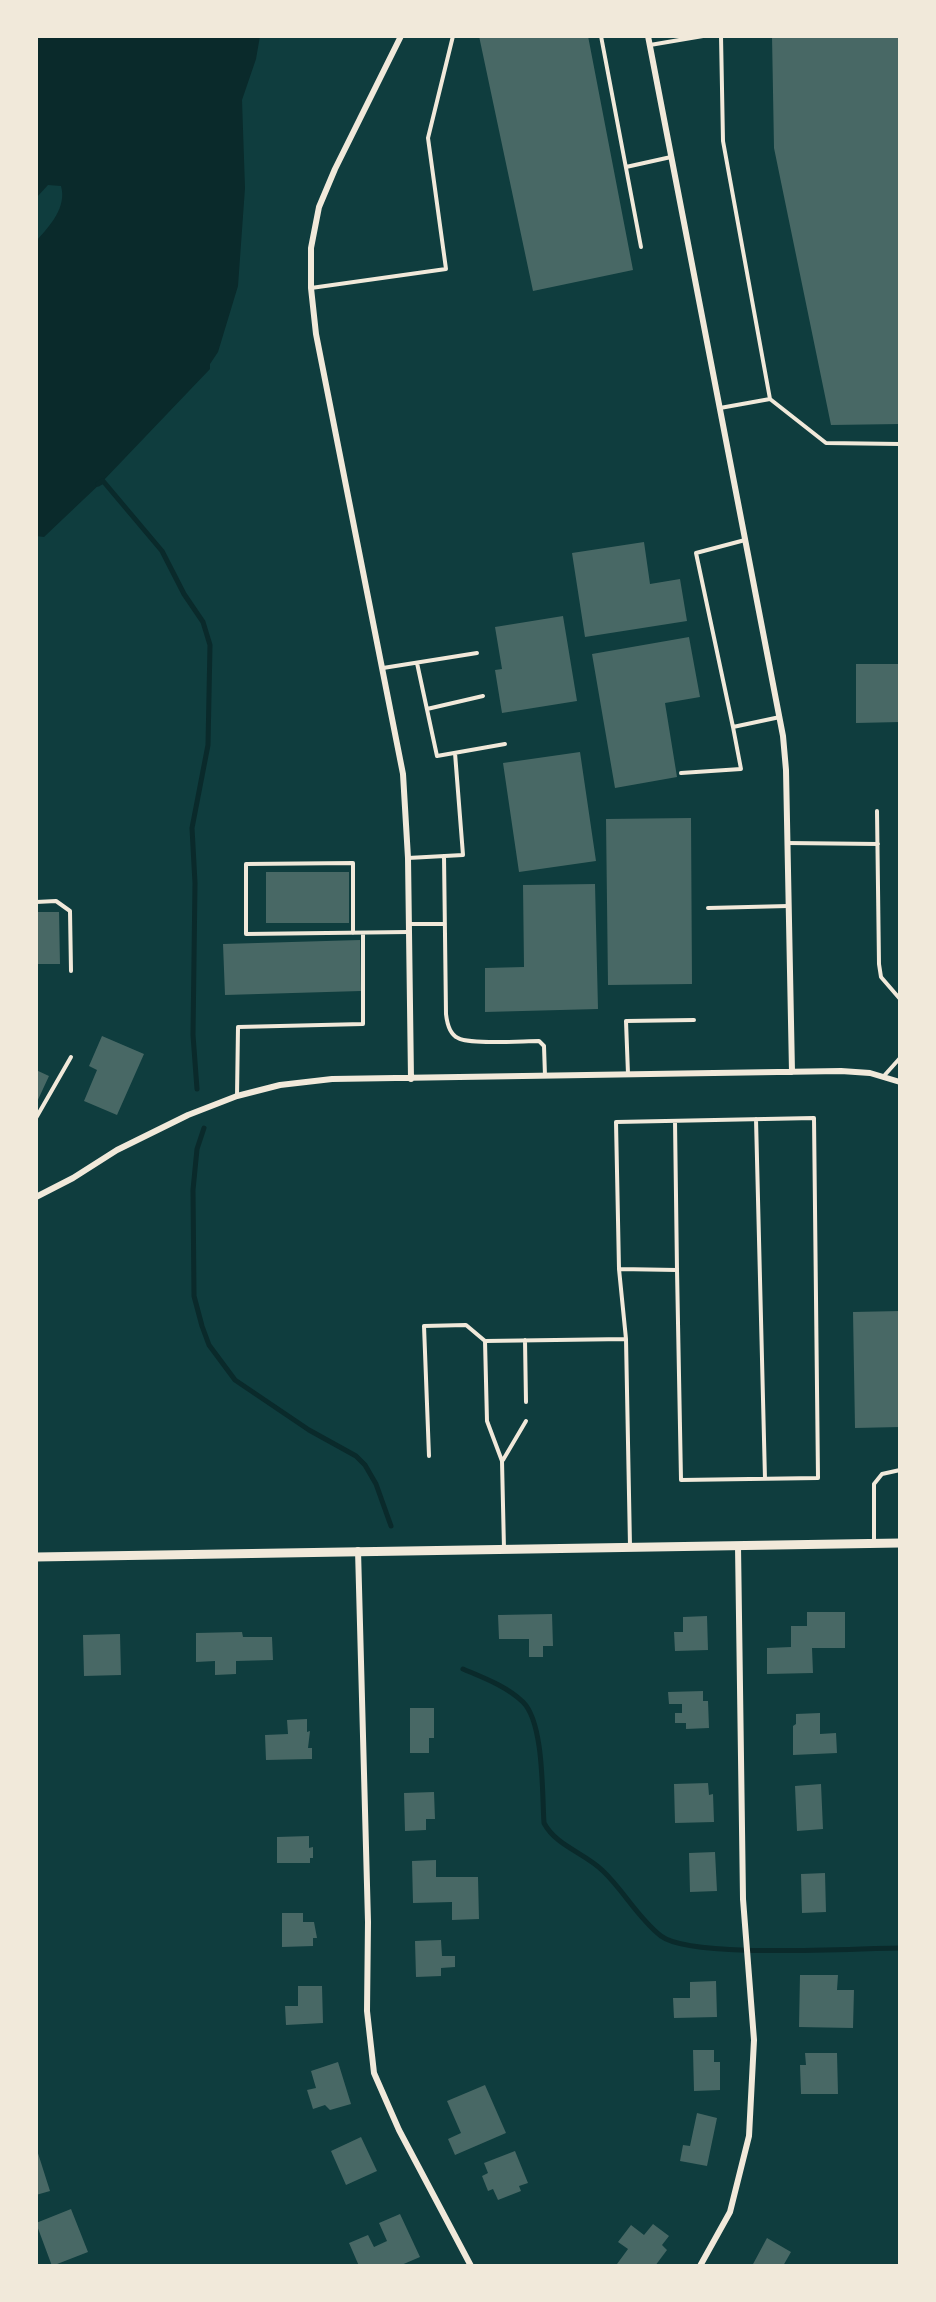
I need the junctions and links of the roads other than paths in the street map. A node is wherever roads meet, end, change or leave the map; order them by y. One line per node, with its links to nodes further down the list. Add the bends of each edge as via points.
1 (401, 36): 11 (street, via 319,207 311,248)
2 (453, 36): 11 (lane, via 428,138 446,269)
3 (601, 36): 9 (lane)
4 (648, 36): 7 (street)
5 (702, 36): 7 (lane)
6 (722, 36): 12 (lane, via 723,141)
7 (650, 45): 8 (street)
8 (672, 157): 9 (lane); 13 (street)
9 (626, 168): 10 (lane)
10 (641, 247)
11 (311, 288): 18 (street, via 316,334)
12 (770, 399): 13 (lane); 14 (lane, via 826,443)
13 (720, 408): 15 (street)
14 (900, 444)
15 (746, 540): 21 (street); 22 (lane, via 696,553)
16 (477, 653): 17 (lane)
17 (417, 663): 18 (lane); 20 (lane)
18 (383, 668): 30 (street, via 403,774)
19 (483, 696): 20 (lane)
20 (427, 709): 24 (lane, via 437,756)
21 (780, 717): 22 (lane); 27 (street)
22 (733, 727): 25 (lane, via 741,769)
23 (505, 744): 24 (lane)
24 (455, 753): 29 (lane, via 463,855)
25 (681, 773)
26 (877, 811): 28 (lane)
27 (788, 843): 28 (lane); 32 (street)
28 (878, 844): 40 (lane, via 879,964 881,977)
29 (444, 856): 30 (lane); 35 (lane)
30 (408, 858): 34 (street)
31 (36, 902): 39 (lane, via 56,901 70,911)
32 (789, 906): 33 (lane); 44 (street)
33 (708, 908)
34 (409, 924): 35 (lane); 36 (street)
35 (445, 924): 46 (lane, via 448,1028 457,1038 469,1041 539,1041 544,1046)
36 (409, 932): 38 (lane); 48 (street)
37 (353, 933): 37 (lane, via 246,934 246,864 353,863); 38 (lane)
38 (363, 933): 50 (lane, via 363,1024 237,1027)
39 (71, 970)
40 (900, 999)
41 (694, 1020): 45 (lane, via 626,1021)
42 (71, 1056): 51 (lane)
43 (900, 1058): 47 (lane)
44 (792, 1072): 45 (street); 47 (street, via 841,1071)
45 (628, 1074): 46 (street)
46 (545, 1076): 48 (street)
47 (883, 1077): 49 (street)
48 (411, 1078): 50 (street, via 332,1079 280,1085)
49 (900, 1082)
50 (237, 1096): 54 (street, via 117,1149)
51 (36, 1118)
52 (756, 1119): 53 (lane); 65 (lane); 65 (lane, via 814,1118 818,1478)
53 (675, 1121): 55 (lane, via 616,1122); 56 (lane)
54 (36, 1197)
55 (619, 1269): 56 (lane); 57 (lane)
56 (677, 1270): 65 (lane, via 681,1480)
57 (626, 1339): 59 (lane); 69 (lane)
58 (485, 1341): 59 (lane); 62 (lane, via 466,1325 424,1326); 63 (lane, via 487,1421)
59 (525, 1341): 60 (lane)
60 (526, 1402)
61 (526, 1421): 63 (lane)
62 (429, 1456)
63 (502, 1461): 70 (lane)
64 (900, 1470): 66 (lane, via 882,1474 874,1484)
65 (765, 1479)
66 (874, 1543): 67 (street); 68 (street)
67 (900, 1543)
68 (738, 1546): 69 (street); 74 (street, via 743,1899 754,2040 749,2136 730,2212)
69 (630, 1547): 70 (street)
70 (504, 1549): 71 (street)
71 (358, 1550): 72 (street); 73 (street, via 367,2011 374,2073 399,2130)
72 (36, 1557)
73 (471, 2266)
74 (699, 2266)

